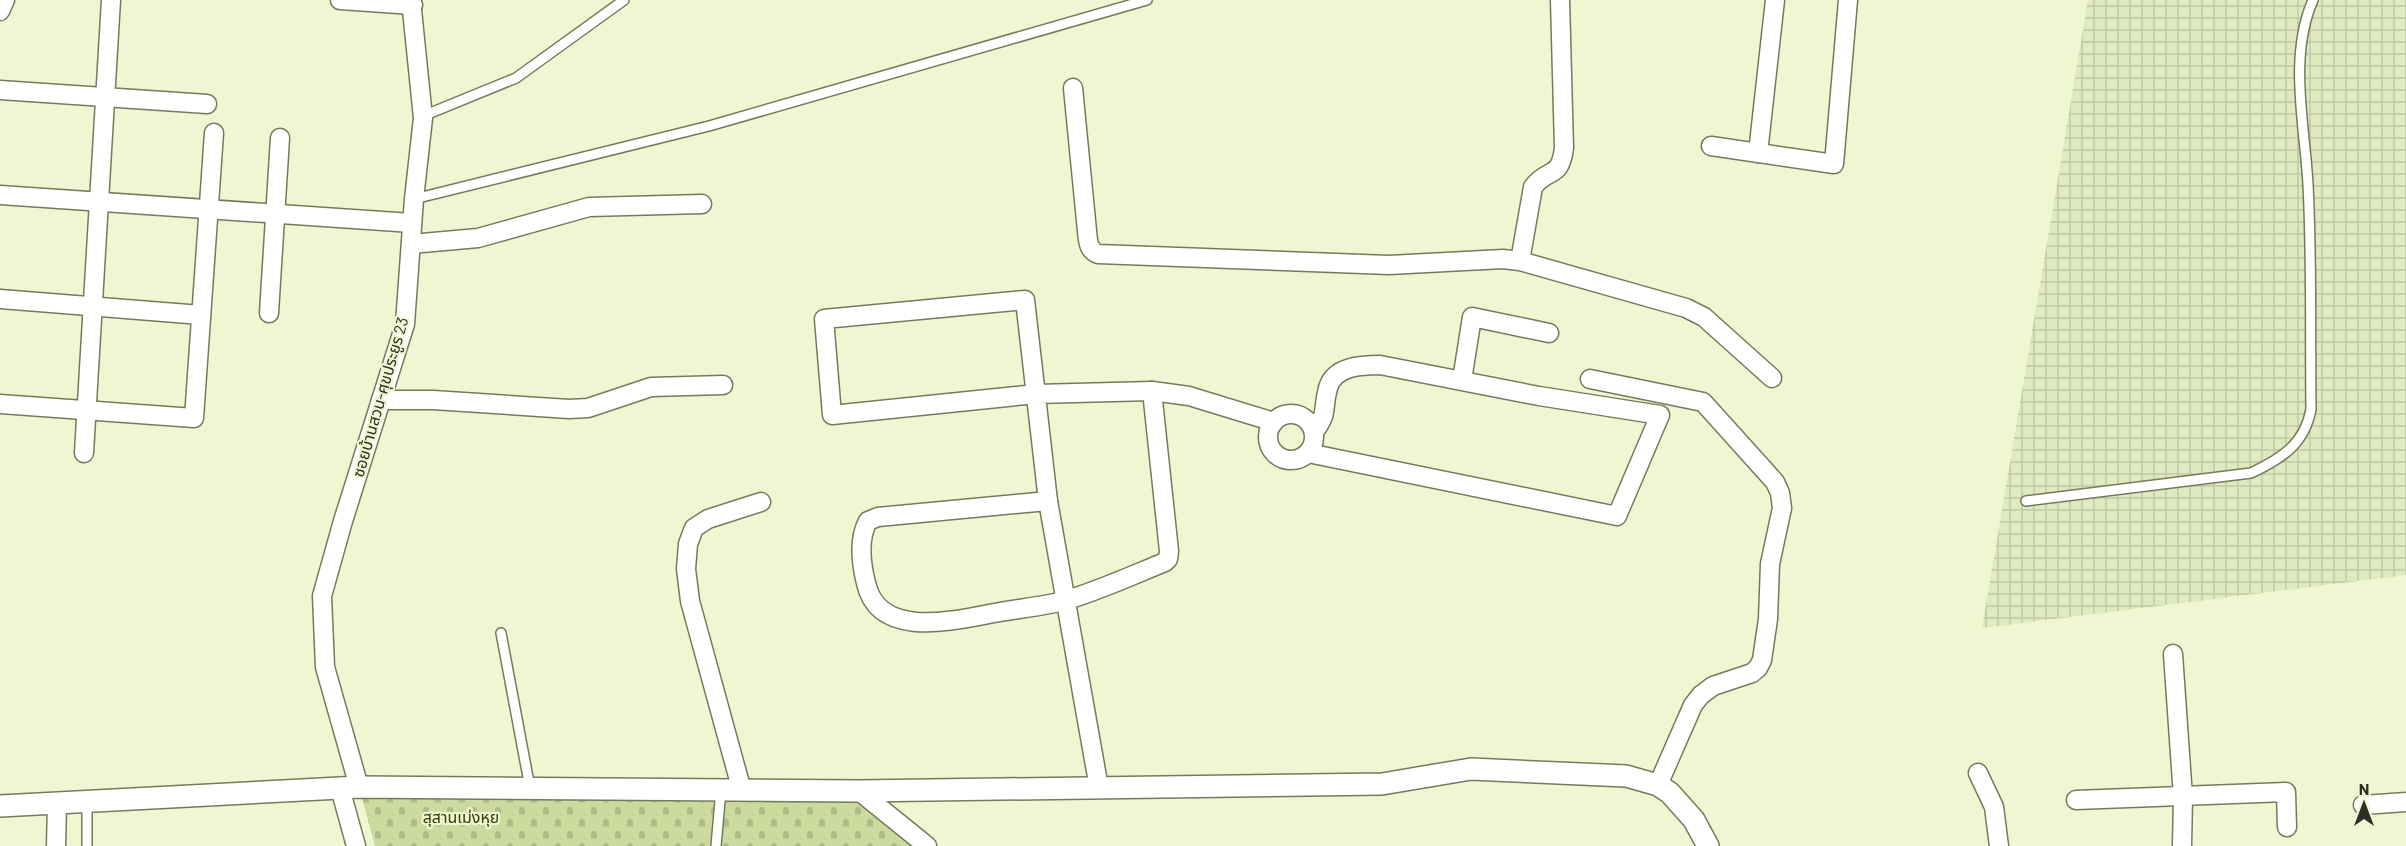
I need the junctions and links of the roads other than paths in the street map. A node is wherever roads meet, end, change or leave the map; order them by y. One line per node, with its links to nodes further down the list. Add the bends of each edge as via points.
1 (5, 0): 11 (street)
2 (111, 0): 14 (street)
3 (340, 0): 10 (street)
4 (624, 0): 16 (lane, via 516,78)
5 (1147, 0): 22 (lane, via 709,126)
6 (1560, 0): 29 (street, via 1563,162 1533,188)
7 (1775, 0): 20 (street)
8 (1848, 0): 20 (street, via 1834,164)
9 (2313, 0): 49 (lane, via 2301,59 2308,187 2308,426 2281,457 2251,473)
10 (412, 3): 16 (street, ซอยบ้านสวน-ศุขประยูร 23)
11 (0, 11)
12 (1073, 88): 29 (street, via 1089,246 1098,254 1389,265 1484,259)
13 (0, 90): 14 (street)
14 (105, 98): 15 (street); 23 (street)
15 (207, 104)
16 (423, 116): 22 (street, ซอยบ้านสวน-ศุขประยูร 23)
17 (214, 133): 25 (street)
18 (280, 138): 26 (street)
19 (1711, 146): 20 (street)
20 (1758, 153)
21 (0, 195): 23 (street)
22 (414, 199): 27 (street, ซอยบ้านสวน-ศุขประยูร 23)
23 (99, 202): 25 (street); 31 (street)
24 (702, 204): 28 (street, via 589,207 478,238)
25 (208, 210): 26 (street); 33 (street)
26 (274, 214): 27 (street); 32 (street)
27 (412, 223): 28 (street, ซอยบ้านสวน-ศุขประยูร 23)
28 (411, 244): 41 (street, ซอยบ้านสวน-ศุขประยูร 23, via 405,324)
29 (1520, 261): 35 (street, via 1686,308 1704,317)
30 (0, 299): 31 (street)
31 (93, 307): 33 (street); 43 (street)
32 (269, 313)
33 (201, 315): 43 (street, via 194,418)
34 (1549, 333): 36 (street, via 1472,317)
35 (1772, 378)
36 (1462, 380): 45 (street, via 1380,365 1352,367 1328,386 1326,413); 47 (street, via 1660,416 1617,516)
37 (1590, 380): 55 (street, via 1703,402 1775,482 1782,500 1770,564 1762,660 1752,673 1713,686 1701,695)
38 (723, 385): 41 (street, via 651,387 588,408 569,409)
39 (1152, 391): 40 (street); 44 (street, via 1189,396); 51 (street, via 1168,559)
40 (1036, 394): 40 (street, via 1025,300 824,319 832,415); 48 (street)
41 (381, 400): 56 (street, ซอยบ้านสวน-ศุขประยูร 23, via 322,596 325,667)
42 (0, 404): 43 (street)
43 (87, 411): 46 (street)
44 (1274, 422): 45 (street, via 1293,414 1306,420); 47 (street, via 1268,435 1278,456 1293,460)
45 (1314, 432): 47 (street)
46 (84, 453)
47 (1308, 453)
48 (1048, 501): 51 (street); 51 (street, via 868,520 861,551 862,569 873,603 916,623 930,624)
49 (2026, 501)
50 (760, 502): 60 (street, via 708,519 694,528 687,544 690,602)
51 (1066, 600): 58 (street)
52 (501, 633): 57 (lane)
53 (2173, 654): 62 (street)
54 (1978, 773): 76 (street, via 1994,807)
55 (1658, 785): 58 (street, via 1626,776 1471,769 1382,784); 75 (street, via 1694,820)
56 (350, 787): 57 (street); 64 (street); 72 (street, ซอยบ้านสวน-ศุขประยูร 23)
57 (531, 788): 59 (street)
58 (1099, 788): 61 (street)
59 (721, 790): 60 (street); 73 (lane)
60 (742, 791): 61 (street)
61 (859, 792): 74 (street)
62 (2183, 797): 63 (street); 69 (street, via 2286,792); 77 (street)
63 (2076, 800)
64 (87, 802): 66 (street); 71 (lane)
65 (2406, 802): 67 (street)
66 (57, 803): 68 (street); 70 (street)
67 (2362, 805)
68 (0, 806)
69 (2287, 827)
70 (56, 846)
71 (87, 846)
72 (356, 846)
73 (716, 846)
74 (927, 846)
75 (1708, 846)
76 (1999, 846)
77 (2182, 846)

